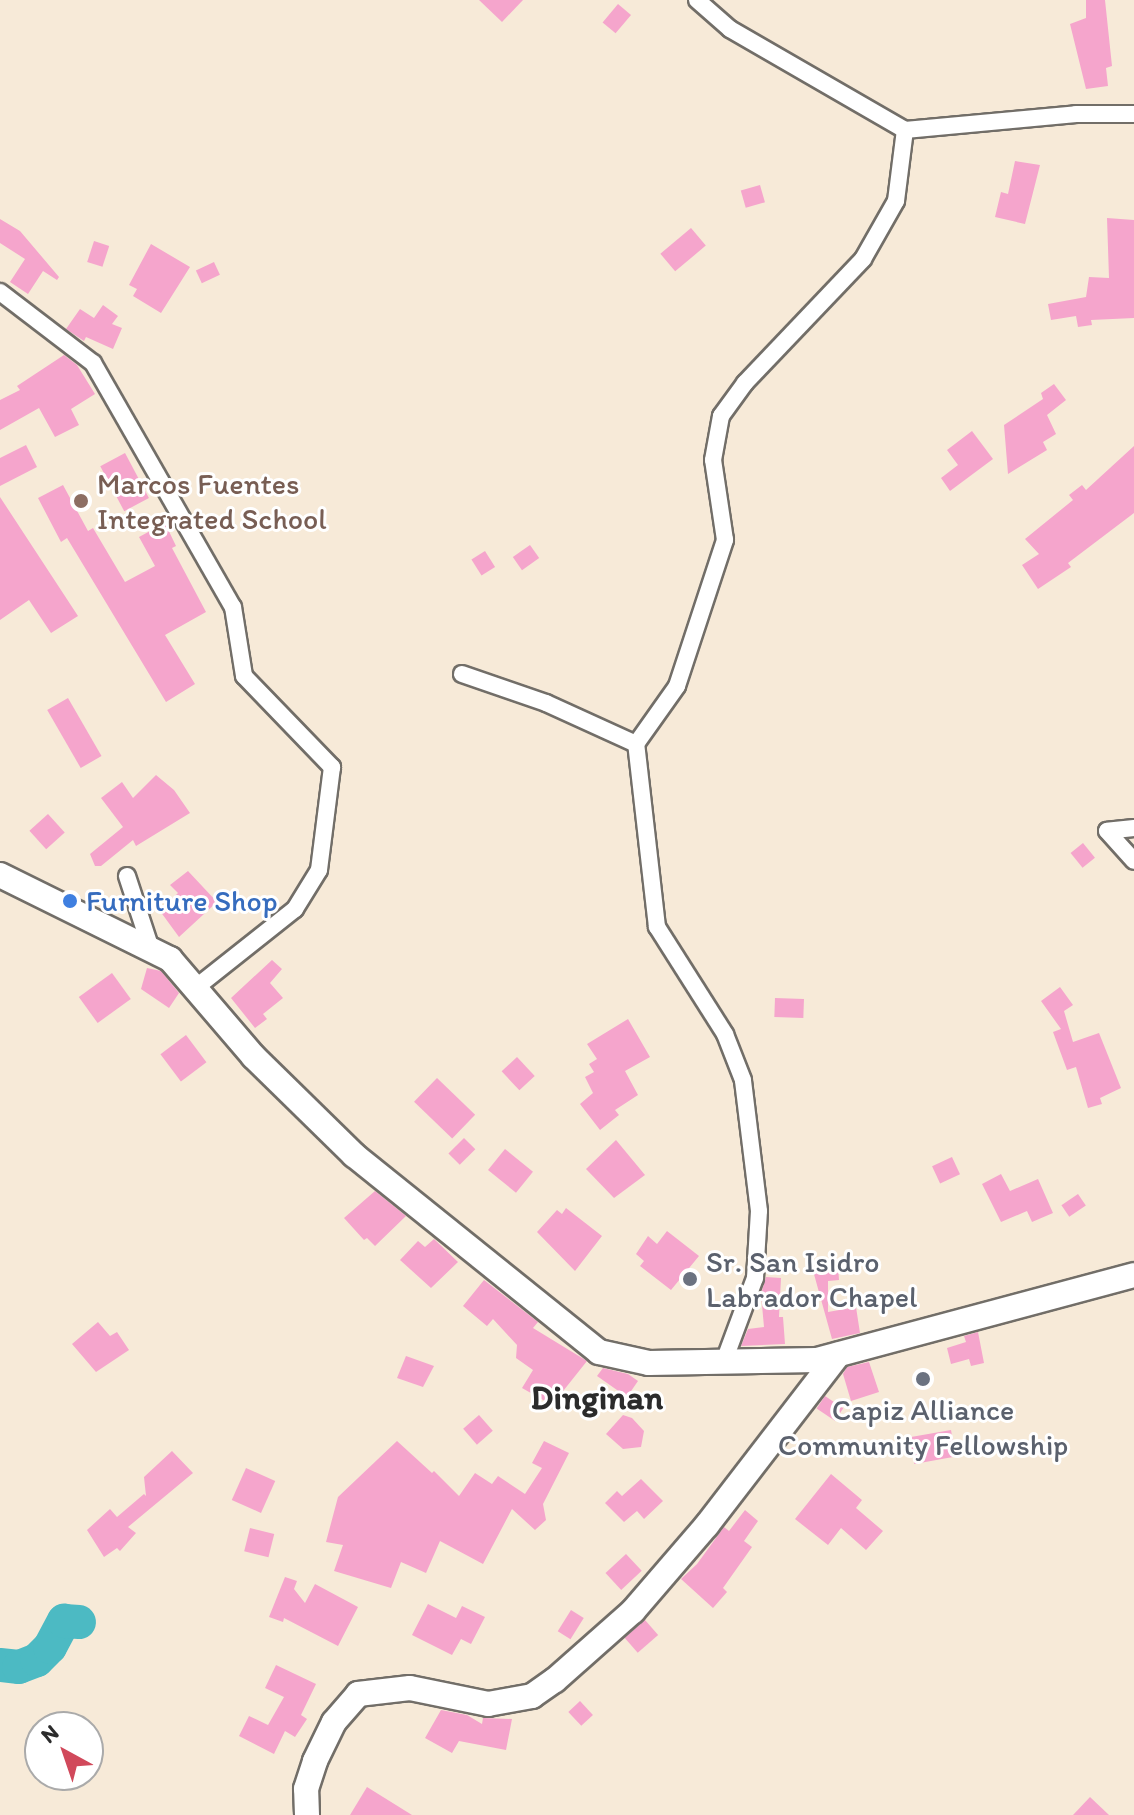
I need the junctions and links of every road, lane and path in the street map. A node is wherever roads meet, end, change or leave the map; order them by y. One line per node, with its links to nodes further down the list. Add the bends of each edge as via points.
1 (697, 0): 3 (street, via 730,29)
2 (1134, 114): 3 (street, via 1076,114)
3 (905, 130): 6 (street, via 896,201 863,259 745,383 721,416 713,460 725,540 677,686)
4 (0, 292): 12 (street, via 93,363 233,607 244,676 332,767 319,870 295,909)
5 (462, 674): 6 (street, via 546,703)
6 (636, 744): 15 (street, via 657,927 725,1034 743,1080 759,1211 755,1278)
7 (1134, 828): 8 (street, via 1107,831)
8 (1134, 861)
9 (0, 875): 11 (main road)
10 (127, 876): 11 (street)
11 (151, 949): 12 (main road, via 170,959)
12 (194, 989): 15 (main road, via 354,1155 599,1352 649,1363)
13 (1134, 1275): 14 (main road)
14 (838, 1355): 15 (main road); 16 (main road, via 707,1525 633,1611 555,1680 532,1696 488,1704 410,1688 358,1694 334,1722 315,1761 306,1789)
15 (723, 1364)
16 (307, 1815)

